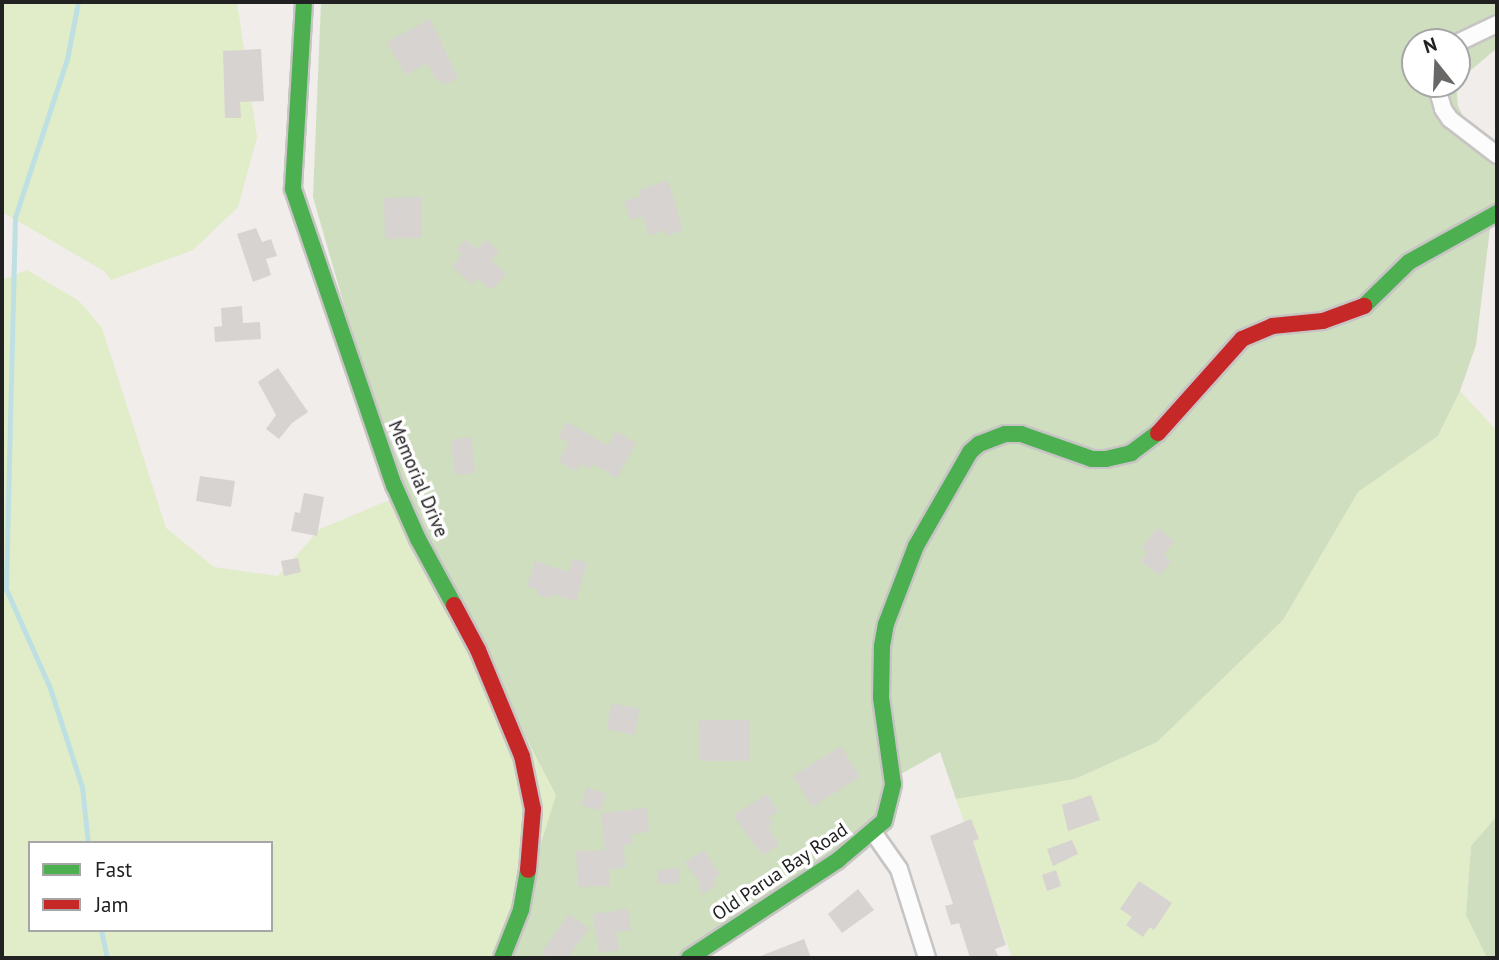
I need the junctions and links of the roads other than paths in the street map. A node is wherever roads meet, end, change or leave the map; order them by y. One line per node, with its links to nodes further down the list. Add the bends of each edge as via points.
1 (304, 2): 8 (street, Memorial Drive, via 293,189 394,485 478,650 522,756 528,784 533,809 530,860 521,910)
2 (1497, 24): 3 (street)
3 (1471, 36)
4 (1440, 98): 5 (street, via 1450,119)
5 (1497, 155)
6 (1497, 213): 7 (street, Old Parua Bay Road, via 1409,262 1359,309 1323,321 1255,331 1242,339 1161,430 1131,453 1092,459 1021,434 1005,433 970,452 916,546 886,624 880,685 892,762 892,797 884,821)
7 (873, 832): 9 (street, Old Parua Bay Road); 10 (street, via 899,869)
8 (502, 958)
9 (690, 958)
10 (927, 958)

